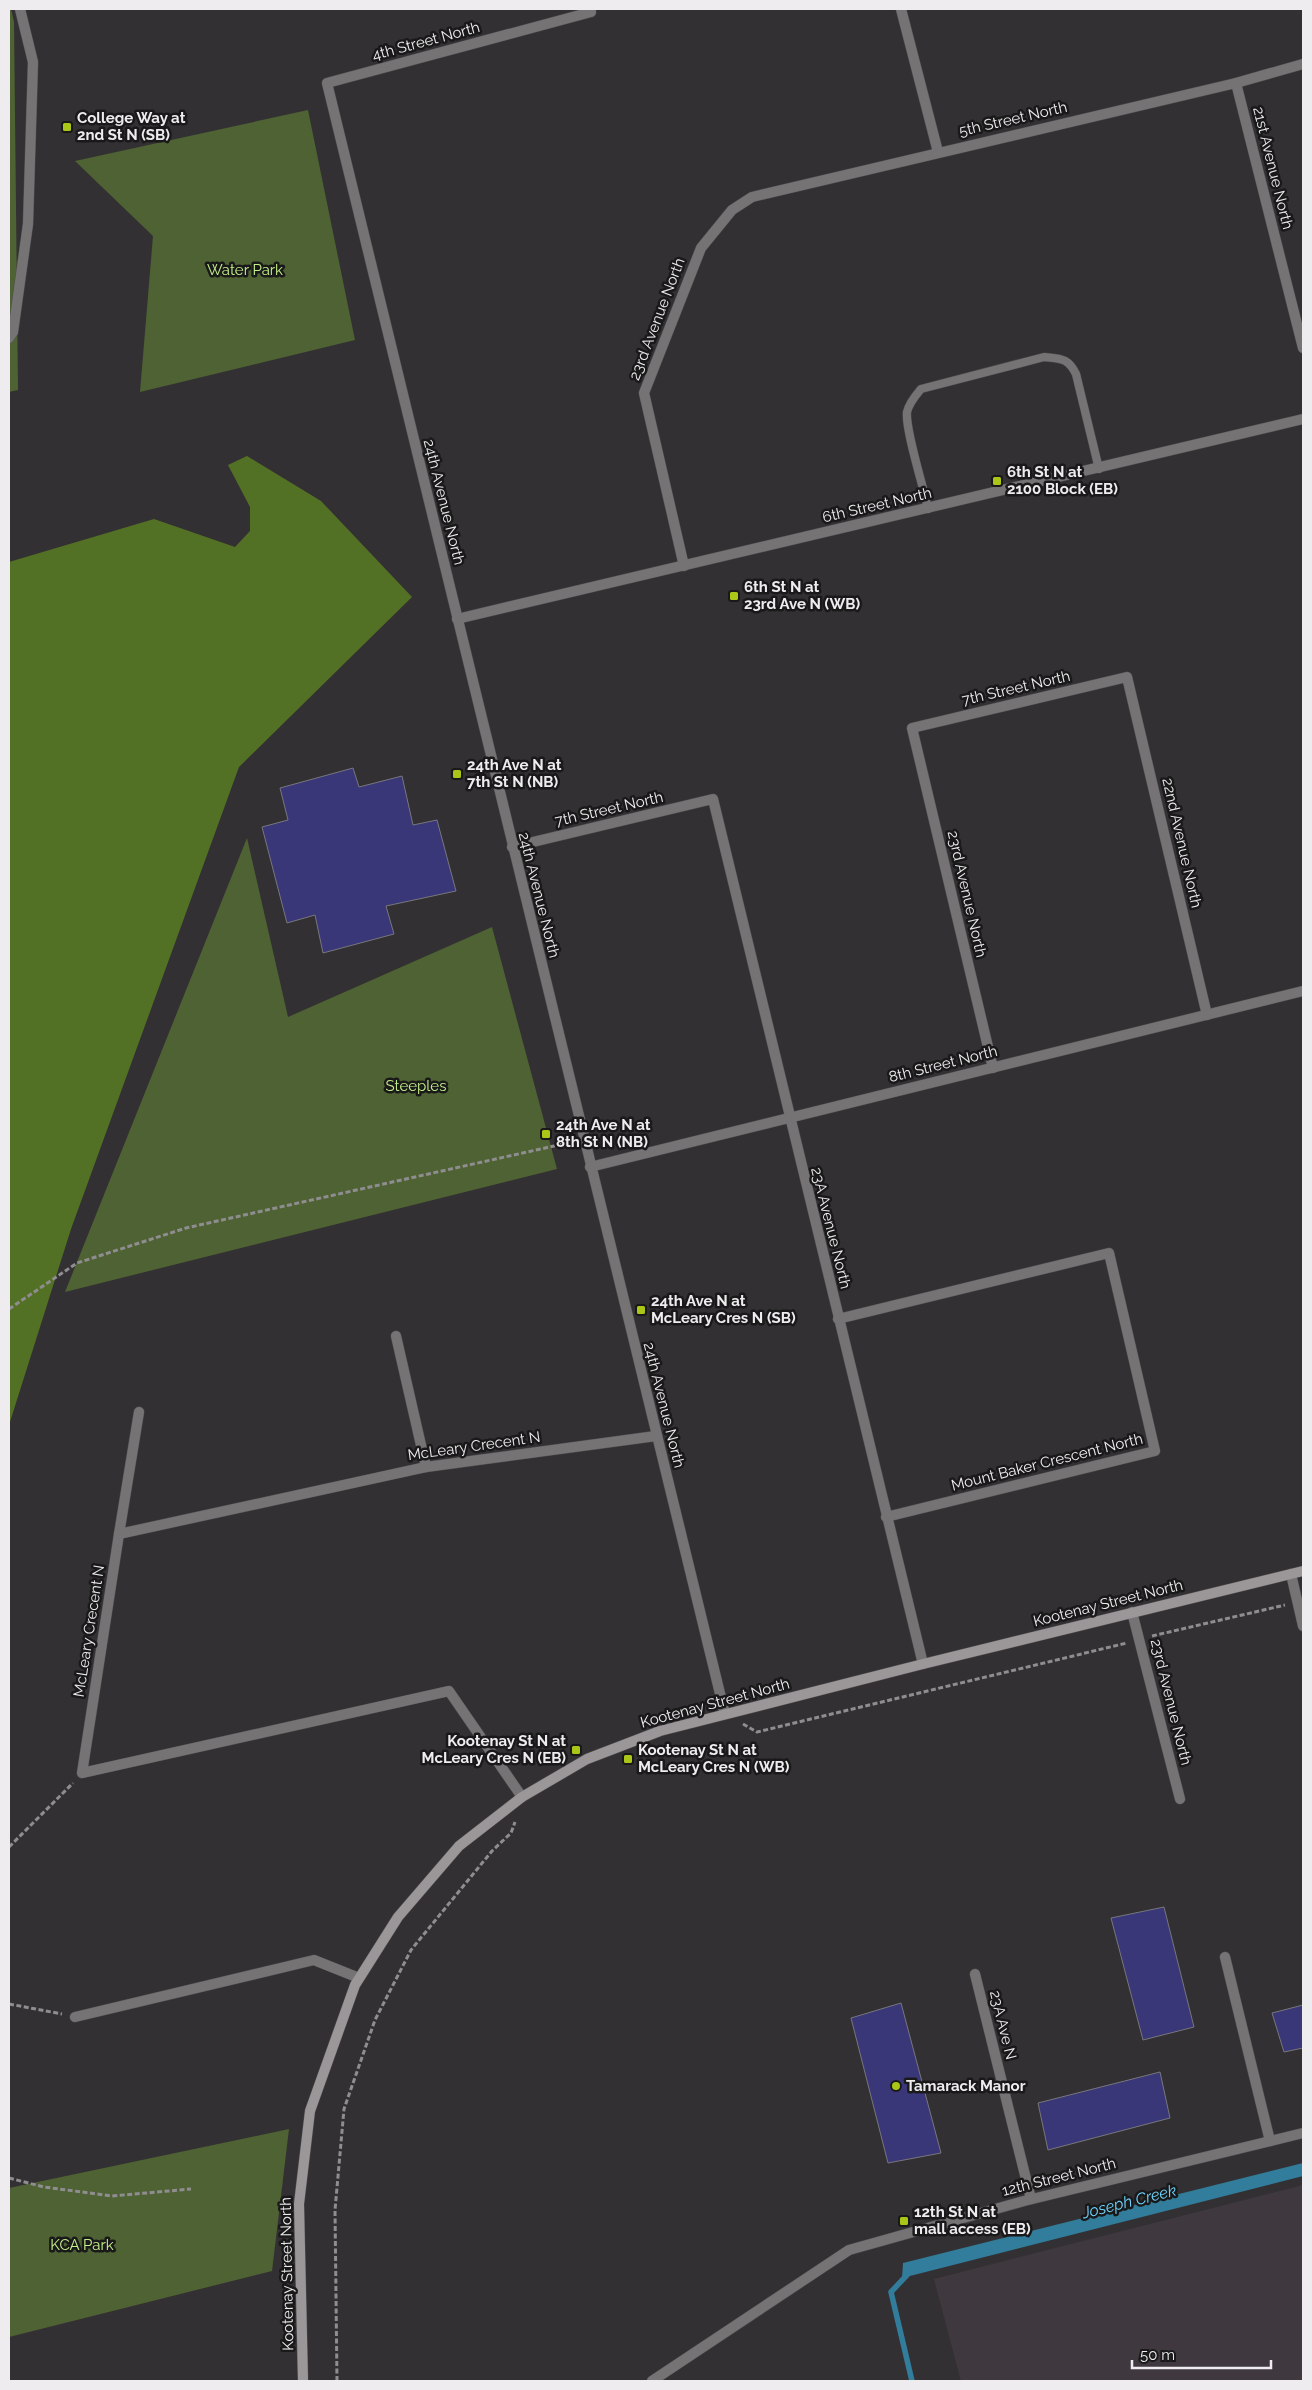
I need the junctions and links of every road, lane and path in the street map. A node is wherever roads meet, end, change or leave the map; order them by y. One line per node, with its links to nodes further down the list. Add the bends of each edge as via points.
1 (20, 9): 9 (street, via 32,62 28,224 13,332)
2 (901, 9): 7 (street)
3 (590, 11): 5 (street, 4th Street North)
4 (1303, 64): 6 (street, 5th Street North)
5 (327, 83): 15 (street, 24th Avenue North)
6 (1236, 83): 7 (street, 5th Street North); 10 (street, 21st Avenue North)
7 (938, 152): 8 (street, 5th Street North, via 752,197)
8 (732, 210): 14 (street, 23rd Avenue North, via 701,248 644,393)
9 (9, 338)
10 (1303, 348)
11 (1303, 419): 12 (street, 6th Street North)
12 (1099, 468): 13 (street, 6th Street North); 13 (lane, via 1076,374 1070,363 1044,357 921,389 913,398 907,412 909,428)
13 (928, 509): 14 (street, 6th Street North)
14 (684, 566): 15 (street, 6th Street North)
15 (457, 619): 19 (street, 24th Avenue North)
16 (1127, 677): 17 (street, 7th Street North); 21 (street, 22nd Avenue North)
17 (912, 728): 22 (street, 23rd Avenue North)
18 (713, 799): 19 (street, 7th Street North); 23 (street, 23A Avenue North)
19 (512, 847): 24 (street, 24th Avenue North)
20 (1303, 991): 21 (street, 8th Street North)
21 (1207, 1015): 22 (street, 8th Street North)
22 (993, 1068): 23 (street, 8th Street North)
23 (789, 1118): 25 (street, 8th Street North); 27 (street, 23A Avenue North)
24 (584, 1139): 25 (street, 24th Avenue North); 26 (path, via 186,1228 77,1263)
25 (590, 1167): 30 (street, 24th Avenue North)
26 (9, 1309)
27 (838, 1318): 32 (street, 23A Avenue North); 32 (street, Mount Baker Crescent North, via 1109,1253 1155,1451)
28 (396, 1336): 31 (street)
29 (139, 1412): 33 (street)
30 (656, 1436): 31 (street, McLeary Crecent N); 41 (street, 24th Avenue North)
31 (426, 1467): 33 (street, McLeary Crecent N)
32 (886, 1517): 40 (street, 23A Avenue North)
33 (119, 1534): 42 (street, McLeary Crecent N)
34 (1303, 1571): 35 (street, Kootenay Street North)
35 (1291, 1574): 36 (street); 37 (street, Kootenay Street North)
36 (1298, 1602): 38 (street); 39 (path)
37 (1132, 1612): 39 (street, 23rd Avenue North); 40 (street, Kootenay Street North)
38 (1303, 1626)
39 (1139, 1639): 41 (path, via 757,1732); 44 (street, 23rd Avenue North)
40 (923, 1664): 41 (street, Kootenay Street North)
41 (725, 1714): 43 (street, Kootenay Street North, via 660,1731 587,1759)
42 (82, 1773): 43 (street, via 449,1691); 45 (path)
43 (522, 1797): 48 (street, Kootenay Street North, via 459,1846 398,1917); 57 (path, via 512,1833 492,1851 410,1950 375,2020 344,2109 335,2210)
44 (1180, 1799)
45 (9, 1847)
46 (1224, 1956): 52 (street)
47 (975, 1974): 55 (street, 23A Ave N)
48 (359, 1978): 50 (street, via 314,1960); 56 (street, Kootenay Street North, via 310,2111 299,2204)
49 (9, 2004): 50 (path)
50 (75, 2017)
51 (1303, 2133): 52 (street, 12th Street North)
52 (1270, 2141): 55 (street, 12th Street North)
53 (9, 2178): 54 (path, via 44,2187 112,2196)
54 (191, 2189)
55 (1031, 2199): 58 (street, 12th Street North, via 849,2250)
56 (303, 2381)
57 (337, 2381)
58 (652, 2381)

